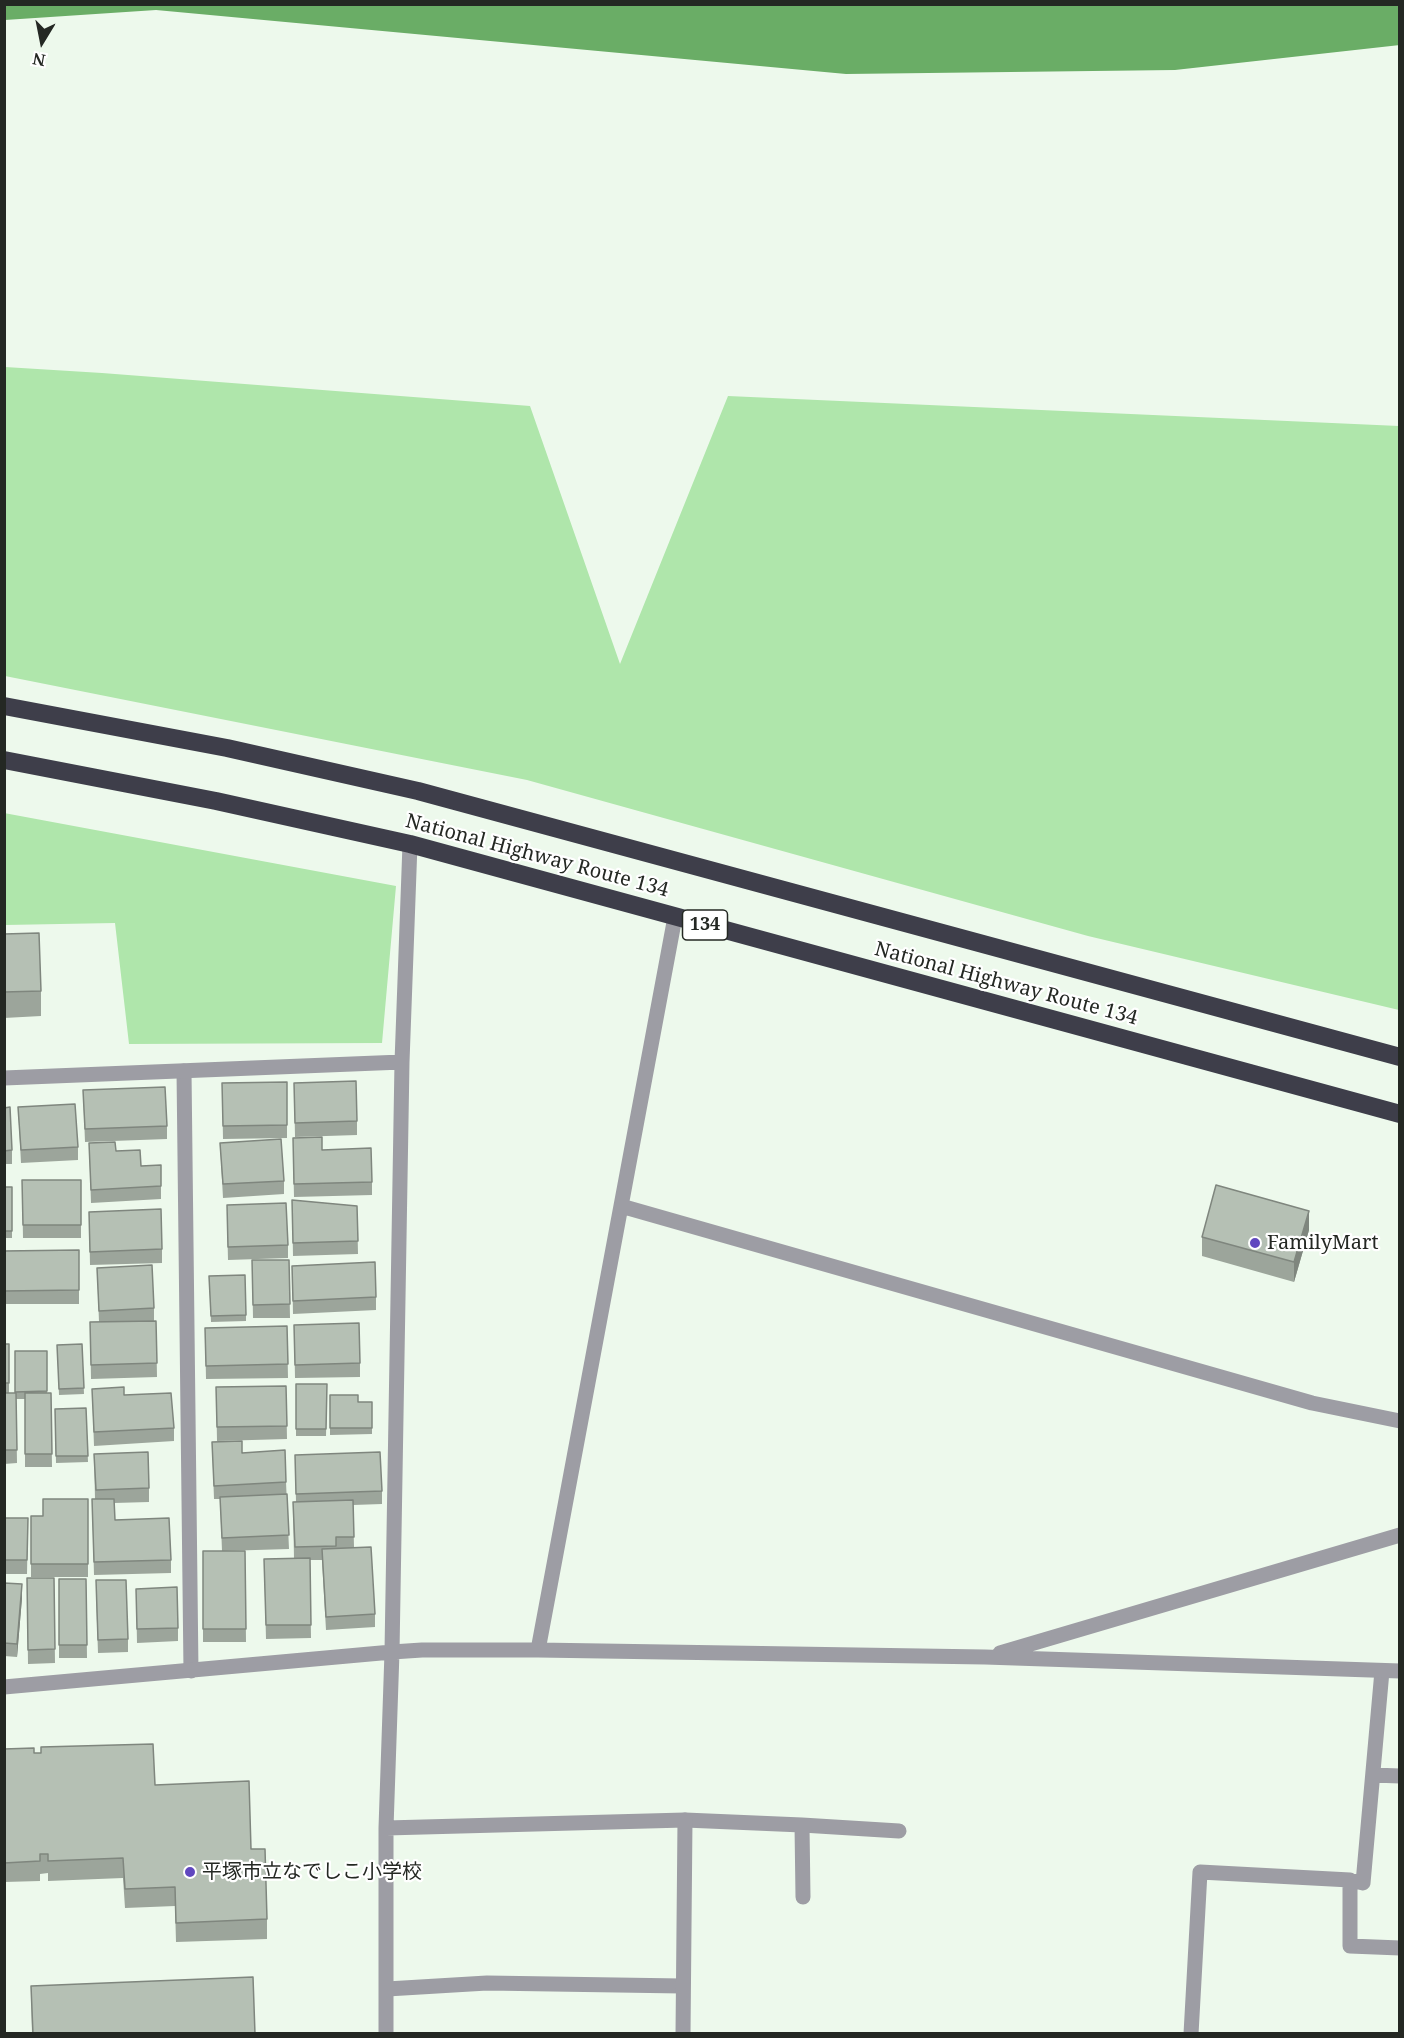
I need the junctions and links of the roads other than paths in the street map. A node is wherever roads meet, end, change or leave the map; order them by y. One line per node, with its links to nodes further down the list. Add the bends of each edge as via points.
1 (4, 706): 5 (highway, National Highway Route 134, via 227,748 418,791)
2 (4, 760): 3 (highway, National Highway Route 134 / 134)
3 (410, 844): 4 (highway, National Highway Route 134 / 134); 6 (street)
4 (675, 917): 9 (highway, National Highway Route 134 / 134); 10 (street)
5 (1400, 1057)
6 (402, 1062): 7 (street); 14 (street)
7 (184, 1071): 8 (street); 16 (street)
8 (4, 1078)
9 (1400, 1114)
10 (621, 1206): 11 (street, via 1312,1403); 13 (street)
11 (1400, 1421)
12 (1400, 1535): 15 (street)
13 (538, 1650): 14 (street); 15 (street)
14 (392, 1652): 16 (street); 24 (street)
15 (986, 1657): 17 (street)
16 (191, 1671): 19 (street)
17 (1382, 1671): 18 (street); 20 (street)
18 (1400, 1671)
19 (4, 1687)
20 (1373, 1775): 21 (street); 26 (street, via 1363,1883)
21 (1400, 1776)
22 (685, 1820): 23 (street); 24 (street); 29 (street)
23 (802, 1825): 25 (street); 27 (street)
24 (387, 1828): 30 (street)
25 (899, 1832)
26 (1350, 1880): 28 (street, via 1350,1946); 33 (street, via 1200,1872)
27 (803, 1897)
28 (1400, 1948)
29 (682, 1986): 30 (street, via 487,1983); 32 (street)
30 (387, 1989): 31 (street)
31 (387, 2034)
32 (683, 2034)
33 (1191, 2034)

